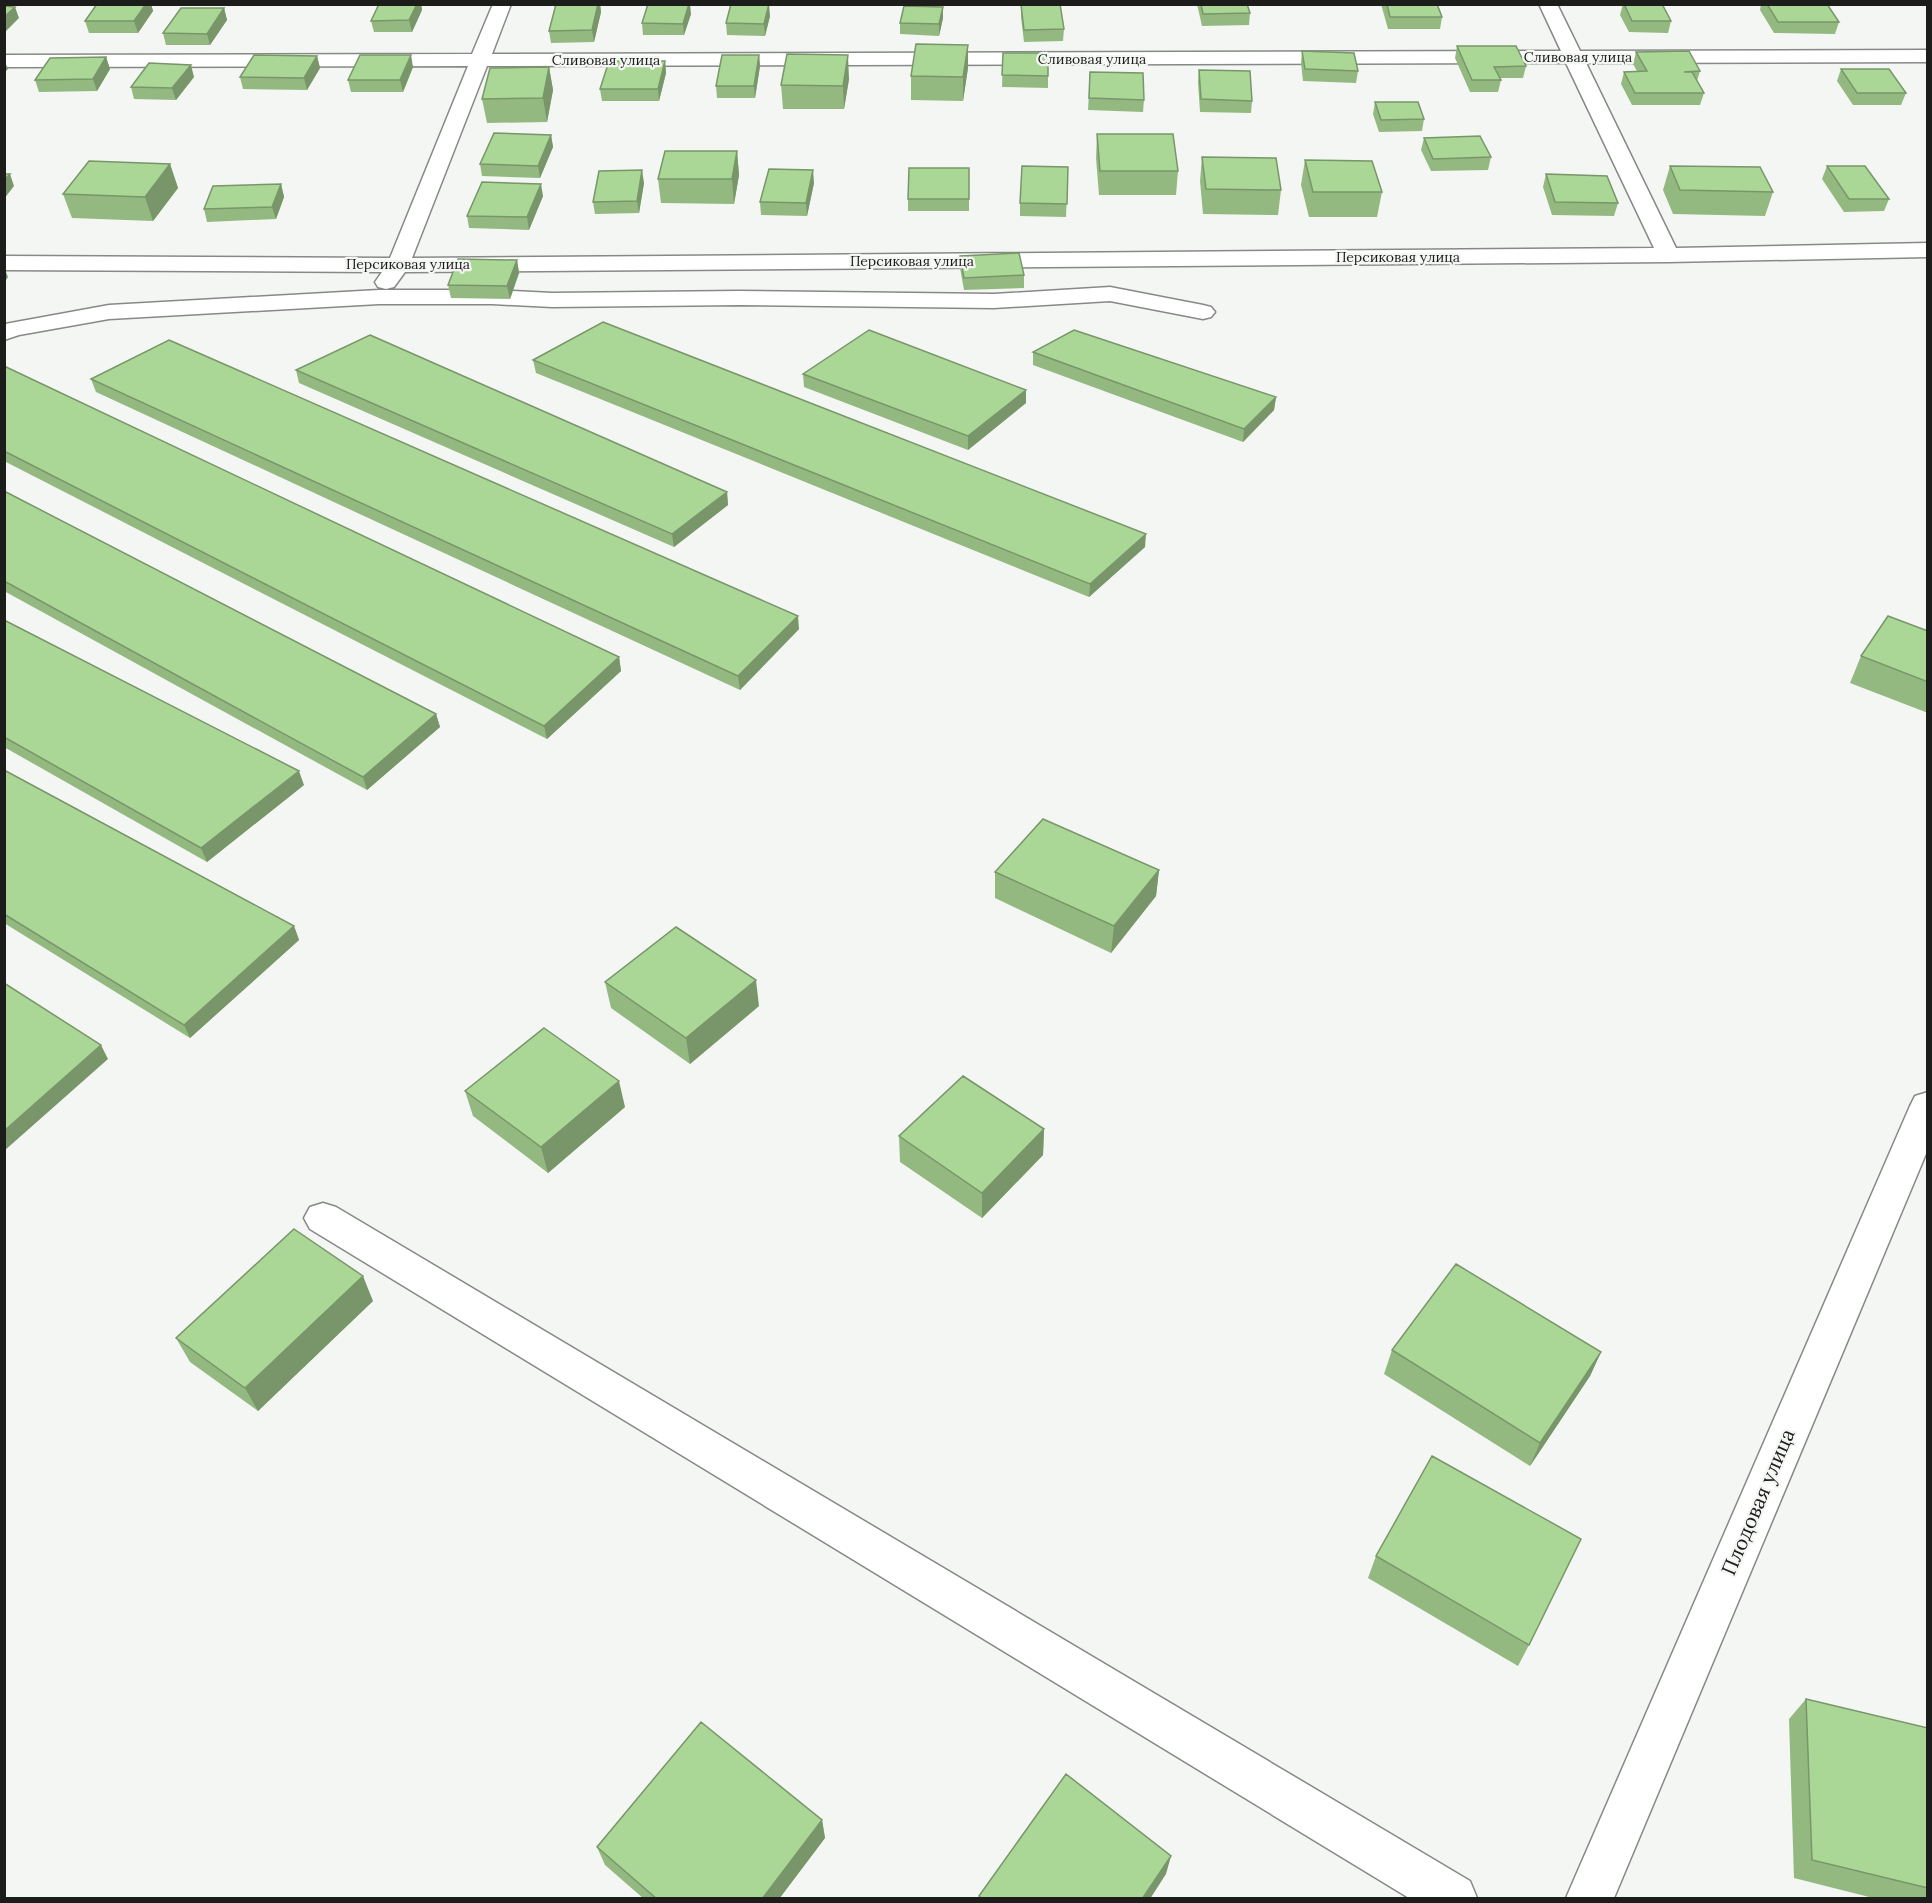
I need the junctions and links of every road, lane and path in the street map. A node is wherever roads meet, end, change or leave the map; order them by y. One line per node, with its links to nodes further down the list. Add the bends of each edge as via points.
1 (502, 4): 5 (street)
2 (1548, 4): 4 (street)
3 (1928, 56): 4 (street, Сливовая улица)
4 (1574, 57): 5 (street, Сливовая улица); 8 (street)
5 (481, 60): 6 (street, Сливовая улица); 10 (street)
6 (4, 62)
7 (1928, 250): 8 (street, Персиковая улица)
8 (1668, 255): 10 (street, Персиковая улица)
9 (4, 263): 10 (street, Персиковая улица)
10 (398, 265): 11 (street)
11 (379, 297): 12 (street, via 994,300 1110,294); 13 (street, via 109,312)
12 (1203, 312)
13 (4, 333)
14 (1928, 1106): 15 (street, Плодовая улица)
15 (1913, 1171): 18 (street, Плодовая улица)
16 (323, 1218): 17 (street)
17 (1453, 1899)
18 (1590, 1899)

